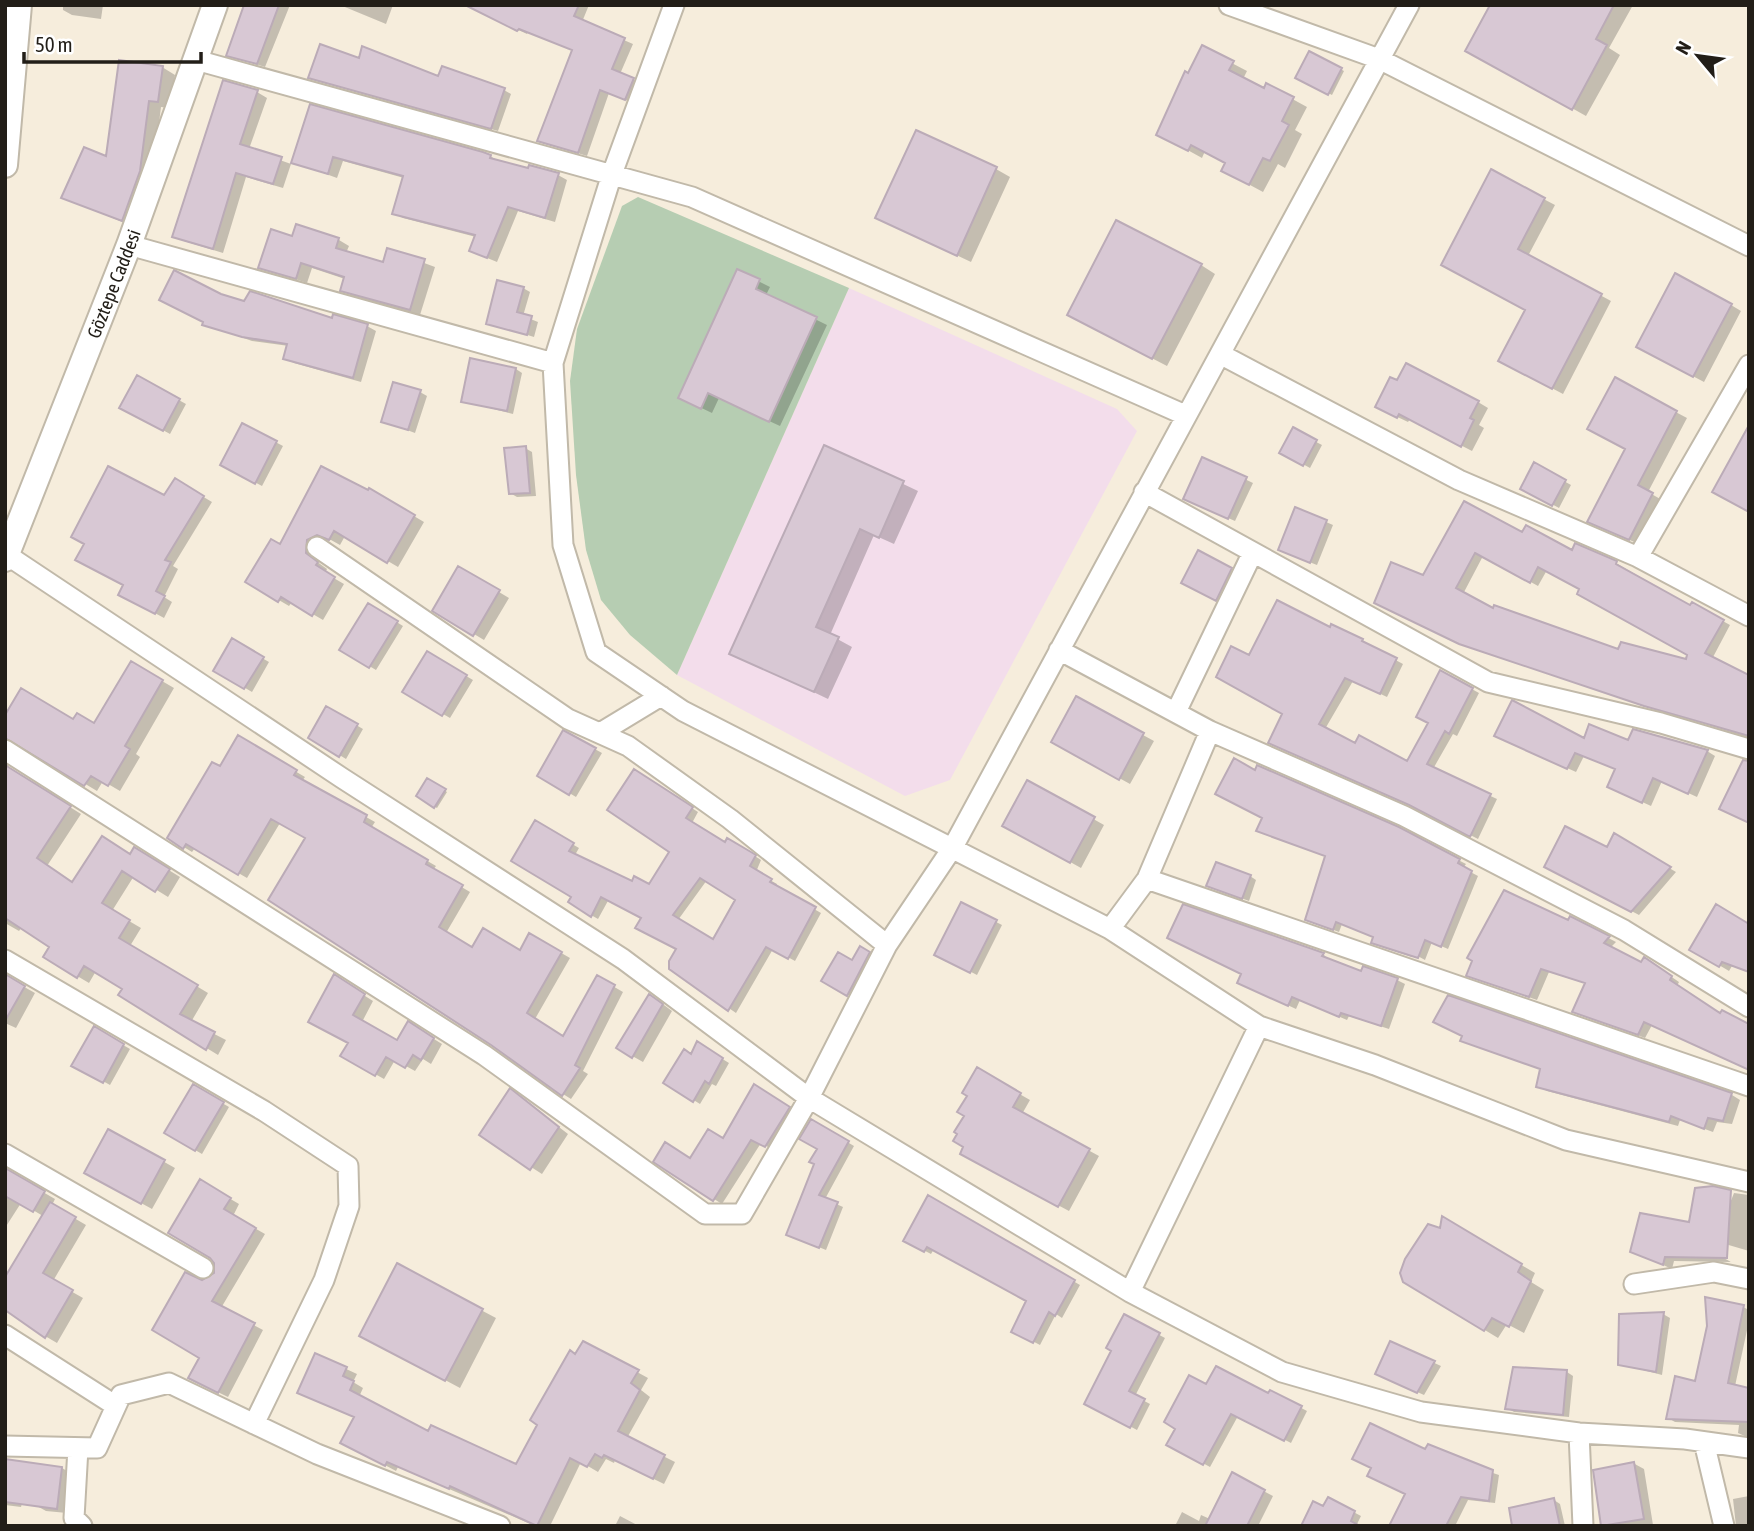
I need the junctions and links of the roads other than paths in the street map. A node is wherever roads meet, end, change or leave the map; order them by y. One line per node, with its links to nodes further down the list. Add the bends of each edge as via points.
1 (19, 5): 8 (street)
2 (215, 5): 7 (street, Göztepe Caddesi)
3 (1229, 5): 6 (street)
4 (1409, 5): 6 (street)
5 (672, 6): 9 (street)
6 (1378, 59): 11 (street); 12 (street)
7 (196, 60): 9 (street); 10 (street, Göztepe Caddesi)
8 (5, 165)
9 (612, 174): 13 (street); 15 (street, via 692,197)
10 (129, 245): 13 (street); 19 (street, Göztepe Caddesi)
11 (1749, 246)
12 (1220, 354): 15 (street); 20 (street, via 1460,480)
13 (553, 363): 23 (street, via 563,545 596,652)
14 (1749, 365): 20 (street)
15 (1185, 415): 16 (street)
16 (1144, 492): 18 (street); 22 (street)
17 (317, 547): 26 (street, via 568,719)
18 (1253, 552): 24 (street); 27 (street, via 1488,682)
19 (6, 557): 37 (street, via 623,959)
20 (1638, 557): 21 (street)
21 (1749, 616)
22 (1059, 650): 24 (street); 29 (street)
23 (661, 696): 26 (street); 29 (street)
24 (1176, 712): 25 (street)
25 (1210, 731): 30 (street); 34 (street, via 1404,816 1625,930)
26 (600, 733): 32 (street, via 628,746 730,819)
27 (1749, 749)
28 (5, 750): 37 (street, via 484,1055 705,1214 742,1214)
29 (953, 847): 31 (street); 32 (street)
30 (1147, 879): 31 (street); 36 (street)
31 (1110, 929): 35 (street)
32 (887, 945): 37 (street)
33 (5, 960): 46 (street, via 264,1111 348,1166 349,1206 324,1280)
34 (1749, 1007)
35 (1259, 1026): 39 (street, via 1375,1065 1566,1140); 43 (street)
36 (1749, 1086)
37 (809, 1098): 43 (street)
38 (5, 1154): 40 (street)
39 (1749, 1182)
40 (202, 1268)
41 (1749, 1279): 42 (street, via 1714,1272)
42 (1634, 1284)
43 (1130, 1292): 47 (street, via 1282,1371 1421,1412)
44 (5, 1335): 45 (street)
45 (116, 1406): 46 (street, via 121,1395 169,1383); 50 (street, via 97,1448)
46 (254, 1424): 53 (street, via 317,1454)
47 (1579, 1433): 48 (street); 54 (street)
48 (1704, 1442): 51 (street); 55 (street)
49 (5, 1446): 50 (street)
50 (78, 1448): 52 (street, via 74,1518)
51 (1749, 1448)
52 (82, 1526)
53 (500, 1526)
54 (1583, 1526)
55 (1724, 1526)

